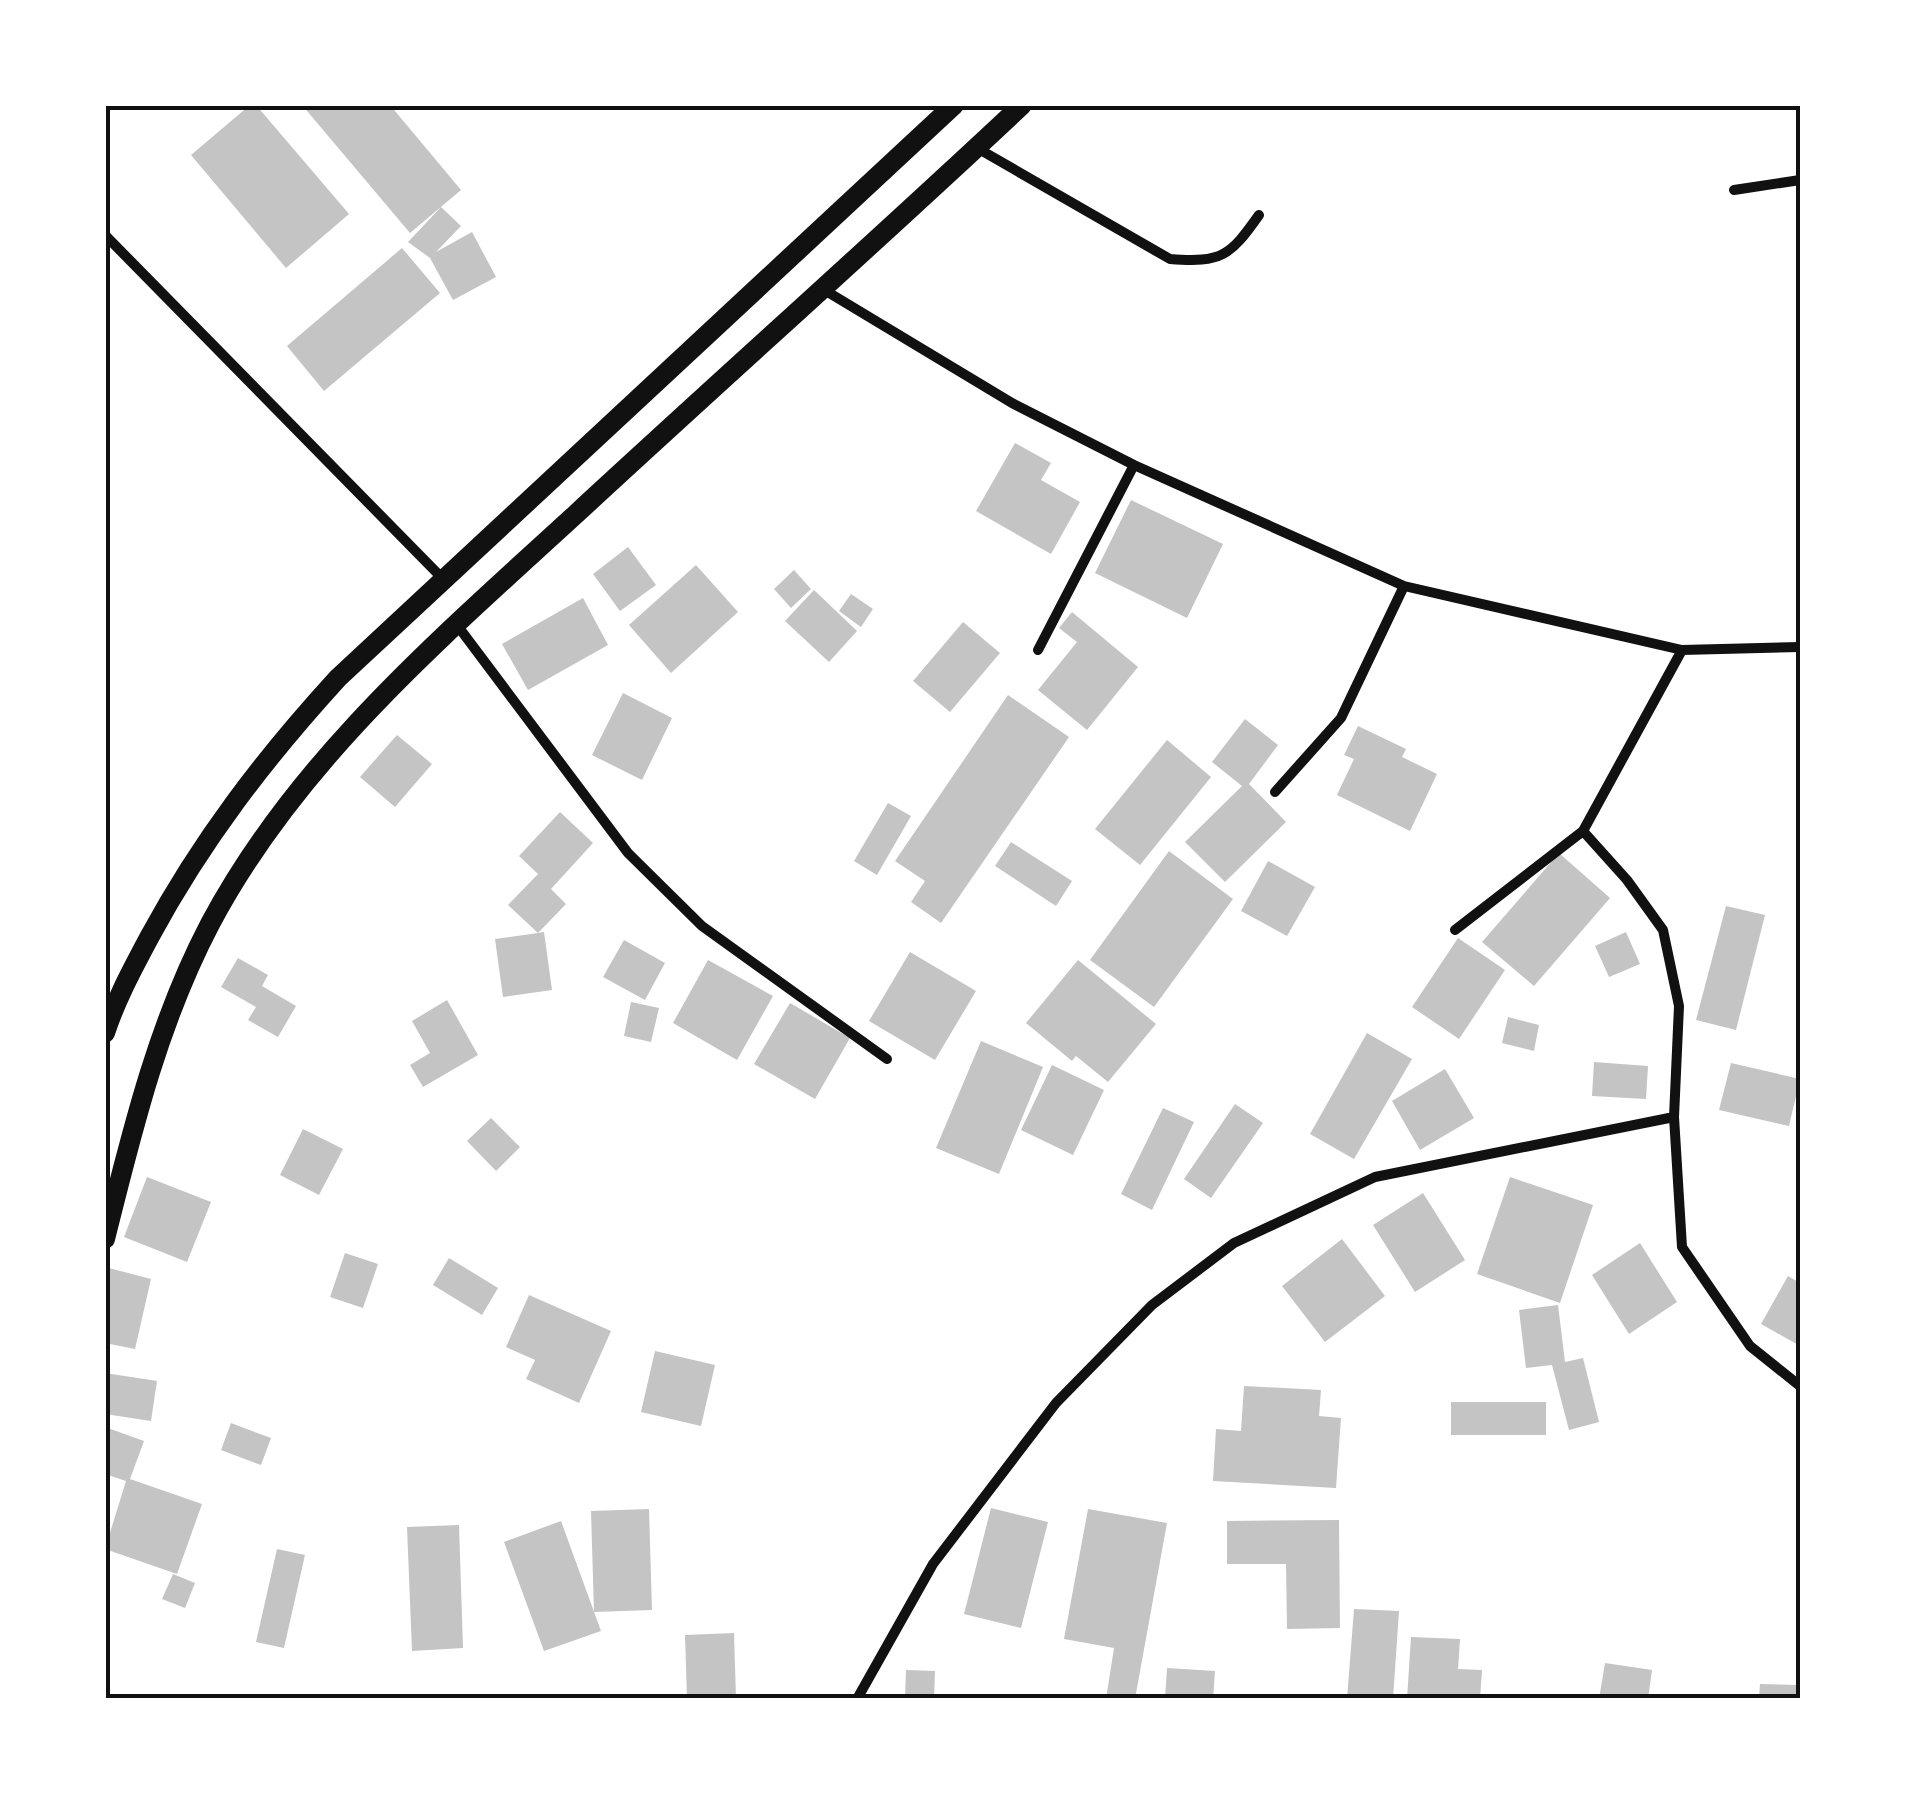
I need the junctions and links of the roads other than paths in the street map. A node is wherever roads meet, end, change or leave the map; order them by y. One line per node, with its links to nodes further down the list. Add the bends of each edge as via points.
1 (954, 105): 10 (main road)
2 (1022, 105): 3 (main road)
3 (976, 148): 6 (street, via 1170,258 1207,262 1235,250); 8 (main road)
4 (1800, 180): 5 (street)
5 (1734, 190)
6 (1259, 214)
7 (105, 234): 10 (street)
8 (821, 288): 9 (street, via 1012,403); 12 (main road)
9 (1134, 466): 11 (street); 14 (street)
10 (445, 581): 19 (main road, via 338,678 266,756 190,861)
11 (1404, 586): 15 (street); 16 (street, via 1340,718)
12 (456, 624): 21 (street, via 628,853 702,926); 23 (main road, via 296,792 211,923 179,988 139,1103)
13 (1800, 646): 15 (street)
14 (1038, 650)
15 (1682, 650): 17 (street)
16 (1275, 792)
17 (1583, 831): 18 (street); 22 (street, via 1663,930 1679,1006)
18 (1455, 930)
19 (110, 1001): 20 (main road)
20 (105, 1033)
21 (887, 1059)
22 (1674, 1117): 24 (street, via 1682,1246 1750,1346); 25 (street, via 1376,1178 1234,1243 1152,1305 1056,1403 932,1564)
23 (105, 1239)
24 (1800, 1386)
25 (857, 1699)

